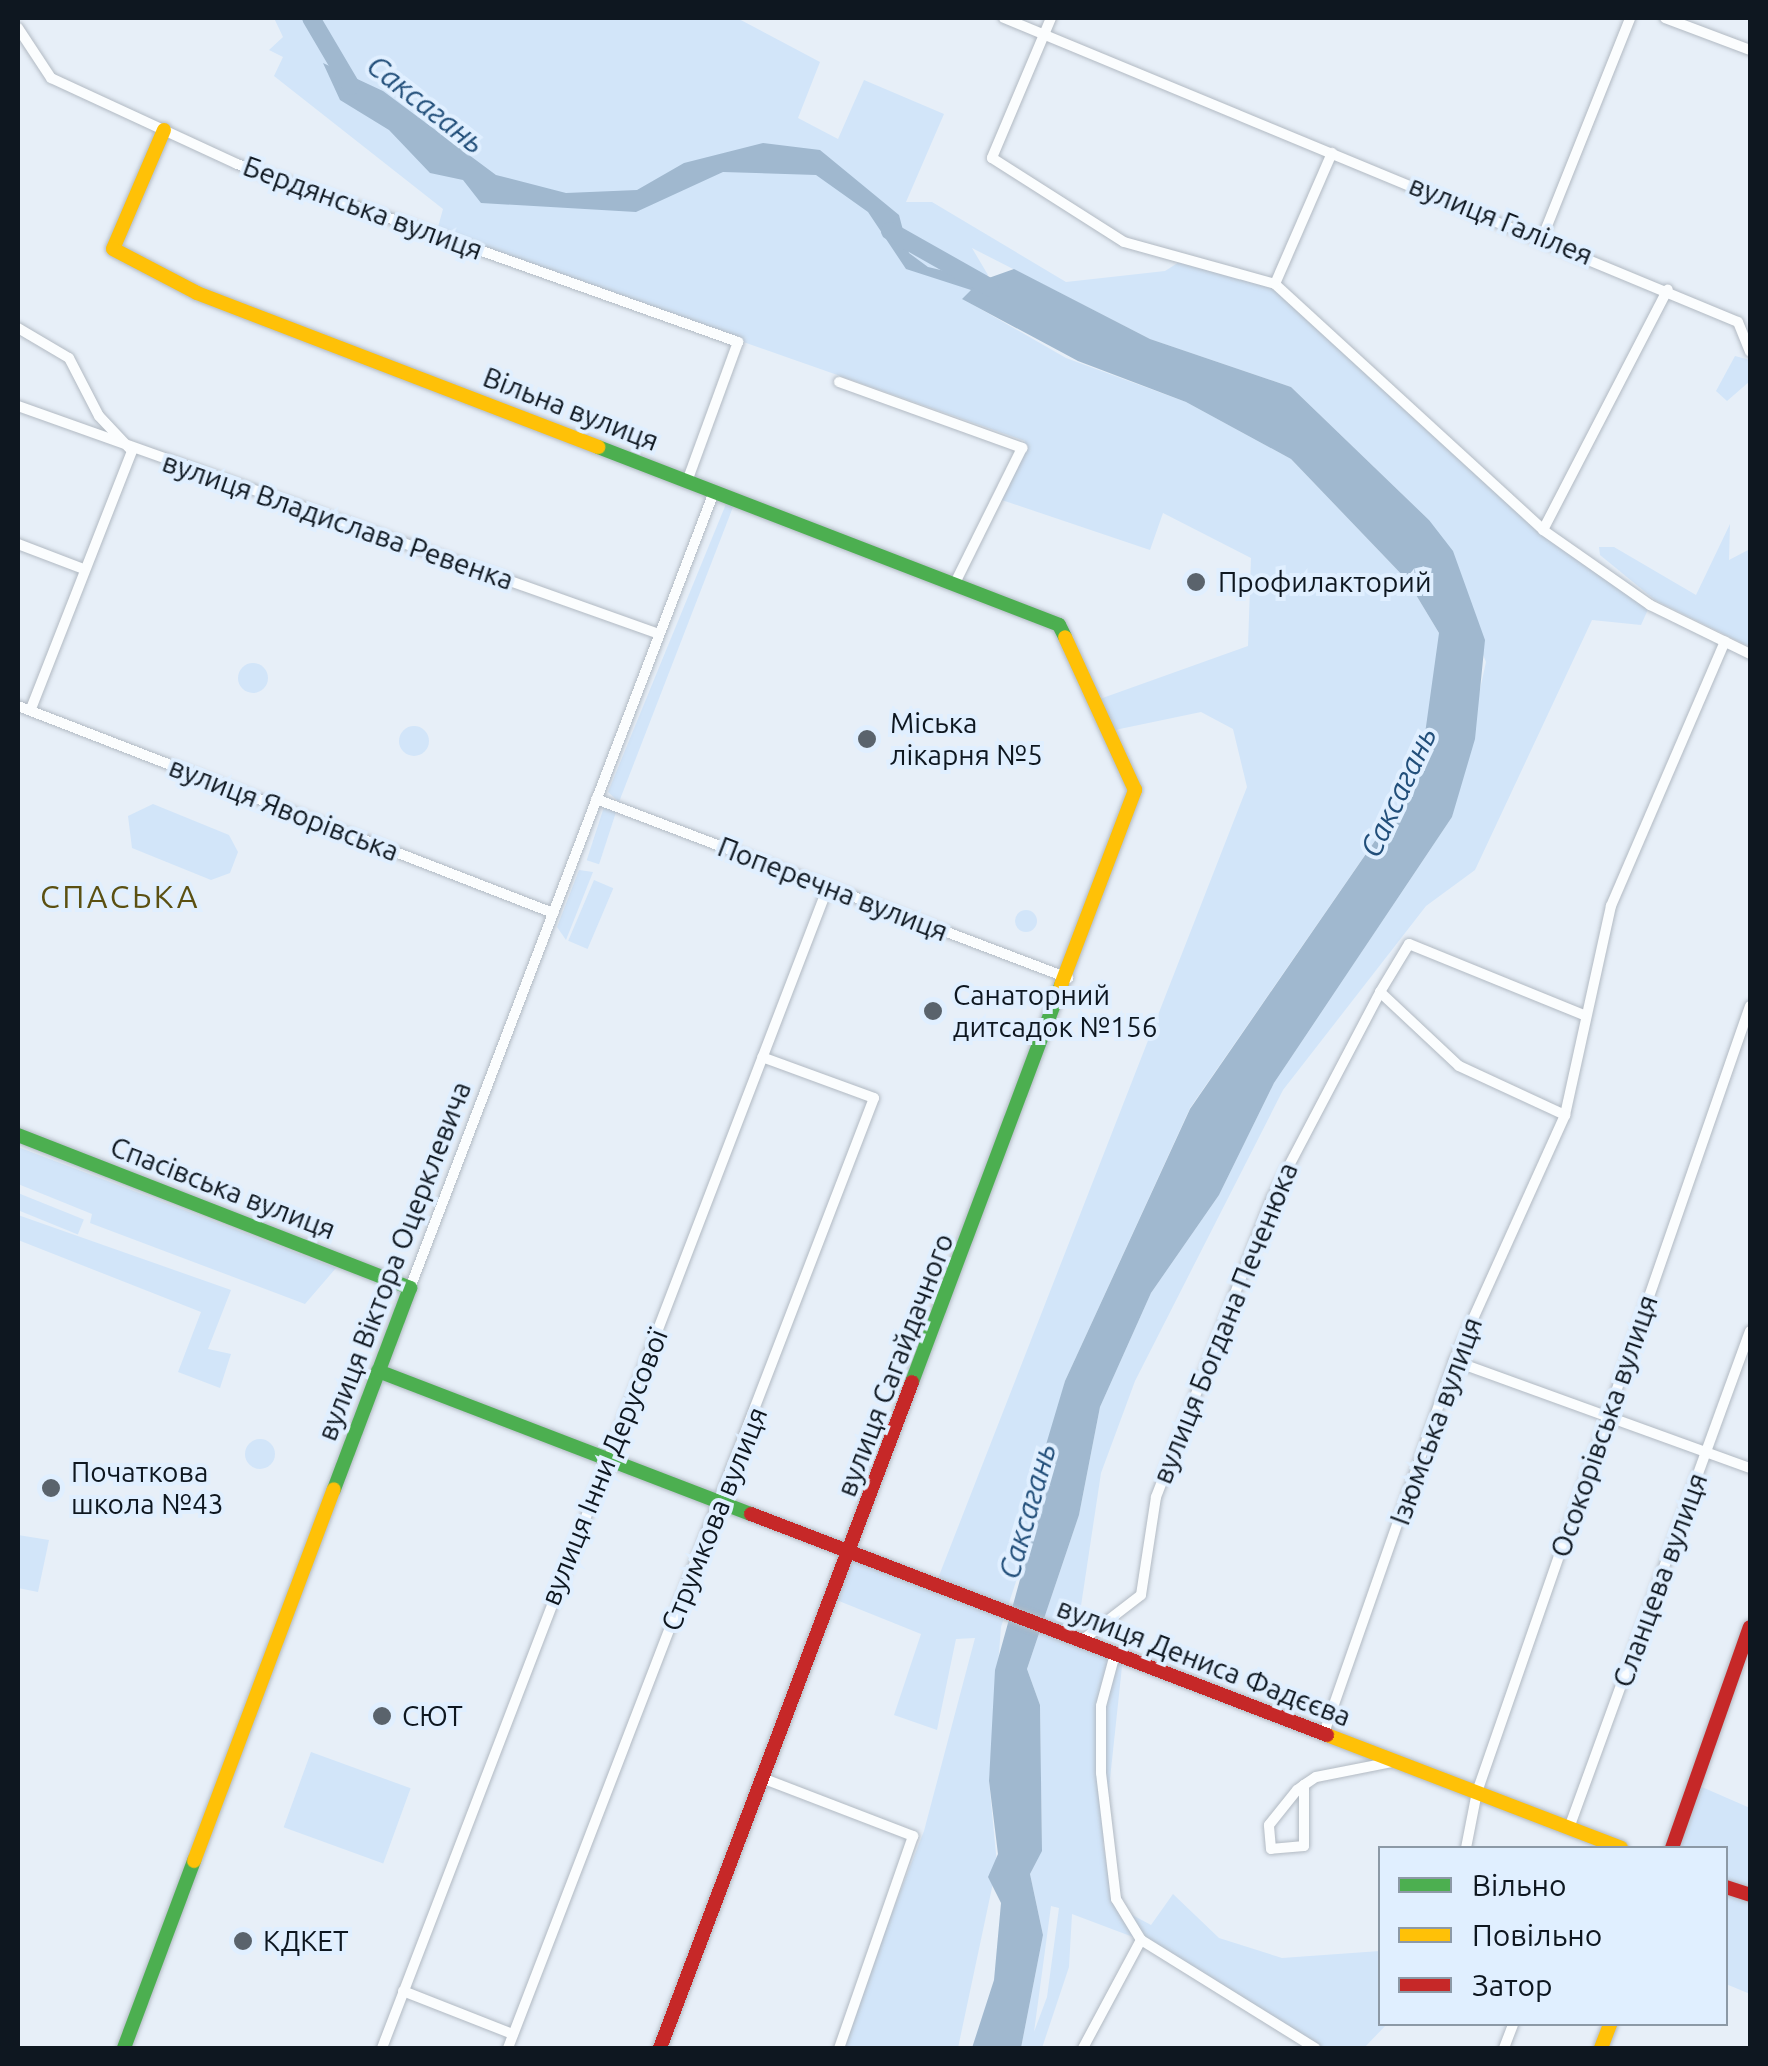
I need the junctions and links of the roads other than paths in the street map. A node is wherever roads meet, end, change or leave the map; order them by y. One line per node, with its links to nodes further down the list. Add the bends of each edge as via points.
1 (1004, 18): 6 (street, вулиця Галілея)
2 (1051, 18): 6 (street)
3 (1630, 18): 10 (street)
4 (1665, 18): 7 (street)
5 (18, 28): 8 (street, Бердянська вулиця, via 51,78)
6 (1045, 34): 9 (street, вулиця Галілея); 11 (street, via 992,158 1124,242)
7 (1750, 50)
8 (164, 130): 20 (street, Вільна вулиця, via 110,236 113,249 197,293); 20 (street, Бердянська вулиця, via 285,183 738,342)
9 (1332, 153): 10 (street, вулиця Галілея); 11 (street)
10 (1543, 236): 12 (street, вулиця Галілея)
11 (1275, 284): 22 (street)
12 (1668, 289): 14 (street, вулиця Галілея); 22 (street)
13 (1750, 317): 14 (street)
14 (1738, 322): 16 (street)
15 (18, 328): 19 (street, via 69,358 99,416)
16 (1750, 352)
17 (838, 382): 25 (street, via 1022,448)
18 (18, 406): 19 (street, вулиця Владислава Ревенка)
19 (132, 451): 24 (street); 26 (street, вулиця Владислава Ревенка)
20 (686, 481): 21 (street, Вільна вулиця)
21 (714, 492): 25 (street, Вільна вулиця); 26 (street, вулиця Віктора Оцерклевича)
22 (1543, 530): 27 (street, via 1650,606)
23 (18, 544): 24 (street)
24 (81, 568): 31 (street)
25 (955, 582): 29 (street, Вільна вулиця, via 1066,630)
26 (659, 634): 32 (street, вулиця Віктора Оцерклевича)
27 (1725, 641): 28 (street); 38 (street, via 1611,906)
28 (1750, 654)
29 (1097, 700): 35 (street, вулиця Сагайдачного, via 1135,804)
30 (18, 706): 31 (street, вулиця Яворівська)
31 (32, 706): 34 (street, вулиця Яворівська)
32 (596, 799): 33 (street, Поперечна вулиця); 34 (street, вулиця Віктора Оцерклевича)
33 (828, 887): 35 (street, Поперечна вулиця); 39 (street, вулиця Інни Дерусової)
34 (553, 913): 42 (street, вулиця Віктора Оцерклевича)
35 (1069, 978): 51 (street, вулиця Сагайдачного)
36 (1380, 992): 38 (street, вулиця Богдана Печенюка, via 1409,944); 40 (street, via 1459,1066); 53 (street, вулиця Богдана Печенюка, via 1265,1216 1156,1498 1136,1606)
37 (1750, 1006): 46 (street, Осокорівська вулиця)
38 (1584, 1015): 40 (street)
39 (762, 1056): 48 (street, вулиця Інни Дерусової); 50 (street, Струмкова вулиця, via 874,1098)
40 (1565, 1115): 44 (street, Ізюмська вулиця)
41 (18, 1135): 42 (street, Спасівська вулиця)
42 (410, 1288): 45 (street, вулиця Віктора Оцерклевича)
43 (1750, 1331): 47 (street, Сланцева вулиця)
44 (1454, 1361): 46 (street); 55 (street, Ізюмська вулиця)
45 (378, 1371): 48 (street, вулиця Дениса Фадєєва); 67 (street, вулиця Віктора Оцерклевича)
46 (1608, 1416): 47 (street); 59 (street, Осокорівська вулиця)
47 (1708, 1452): 49 (street); 60 (street, Сланцева вулиця)
48 (604, 1460): 50 (street, вулиця Дениса Фадєєва); 65 (street, вулиця Інни Дерусової)
49 (1750, 1468)
50 (718, 1503): 51 (street, вулиця Дениса Фадєєва); 66 (street, Струмкова вулиця)
51 (846, 1552): 53 (street, вулиця Дениса Фадєєва); 57 (street, вулиця Сагайдачного)
52 (1750, 1628): 63 (street)
53 (1078, 1641): 54 (street, вулиця Дениса Фадєєва)
54 (1115, 1654): 55 (street, вулиця Дениса Фадєєва); 64 (street, via 1101,1706 1101,1774 1116,1899)
55 (1324, 1733): 56 (street, вулиця Дениса Фадєєва)
56 (1398, 1761): 58 (street); 59 (street, вулиця Дениса Фадєєва)
57 (762, 1778): 70 (street, вулиця Сагайдачного); 71 (street, via 914,1836)
58 (1304, 1785): 58 (street, via 1270,1825 1271,1849 1304,1846)
59 (1477, 1792): 60 (street, вулиця Дениса Фадєєва); 61 (street, Осокорівська вулиця)
60 (1569, 1828): 62 (street, вулиця Дениса Фадєєва)
61 (1466, 1846)
62 (1616, 1846)
63 (1673, 1846)
64 (1141, 1940): 72 (street); 73 (street)
65 (403, 1992): 66 (street); 68 (street, вулиця Інни Дерусової)
66 (513, 2034): 69 (street, Струмкова вулиця)
67 (124, 2048)
68 (382, 2048)
69 (508, 2048)
70 (660, 2048)
71 (839, 2048)
72 (1083, 2048)
73 (1315, 2048)

